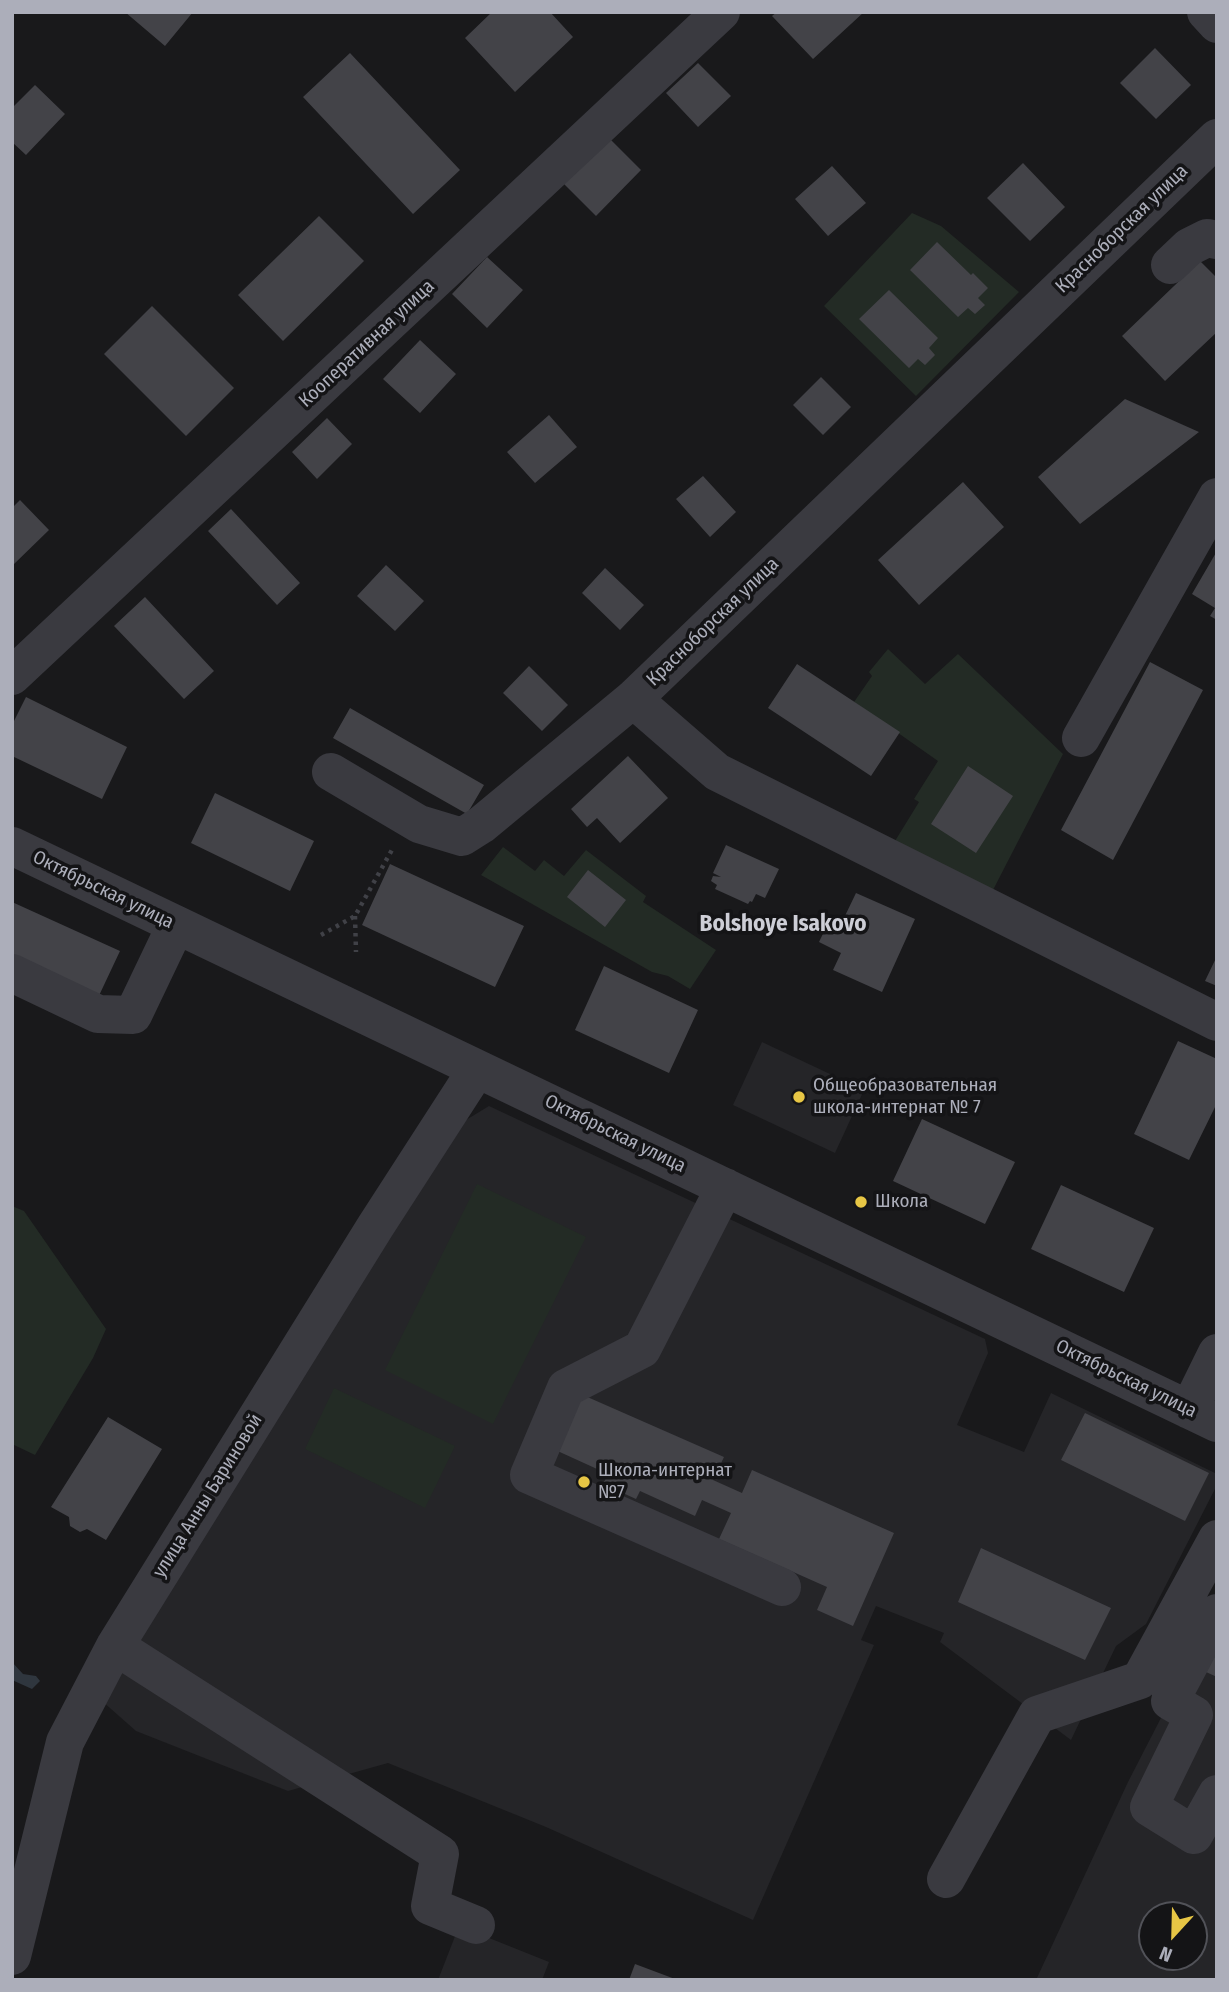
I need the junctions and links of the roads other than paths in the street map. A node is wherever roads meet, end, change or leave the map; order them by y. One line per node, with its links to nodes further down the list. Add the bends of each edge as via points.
1 (721, 12): 8 (street, Кооперативная улица)
2 (1206, 12): 3 (street)
3 (1217, 24)
4 (1217, 138): 9 (street, Красноборская улица)
5 (1217, 240): 6 (street, via 1207,238 1189,247)
6 (1170, 265)
7 (1217, 497): 10 (street)
8 (12, 676)
9 (633, 699): 11 (street, via 462,837 419,824); 15 (street, Красноборская улица, via 717,772)
10 (1081, 738)
11 (331, 772)
12 (12, 846): 13 (street, Октябрьская улица)
13 (177, 925): 14 (street, via 133,1015 98,1014); 16 (street, Октябрьская улица)
14 (12, 973)
15 (1217, 1022)
16 (477, 1069): 17 (street, Октябрьская улица); 23 (street, улица Анны Бариновой)
17 (725, 1187): 19 (street, Октябрьская улица); 21 (street, via 642,1349 566,1388 529,1475)
18 (1217, 1353): 19 (street)
19 (1203, 1416)
20 (1217, 1539): 25 (street, via 1140,1680 1037,1715)
21 (782, 1587)
22 (1217, 1613): 24 (street, via 1170,1701 1194,1715 1149,1807 1195,1835)
23 (115, 1646): 26 (street, via 440,1854 430,1906); 27 (street, улица Анны Бариновой, via 65,1742)
24 (1217, 1794)
25 (946, 1879)
26 (476, 1925)
27 (12, 1956)

